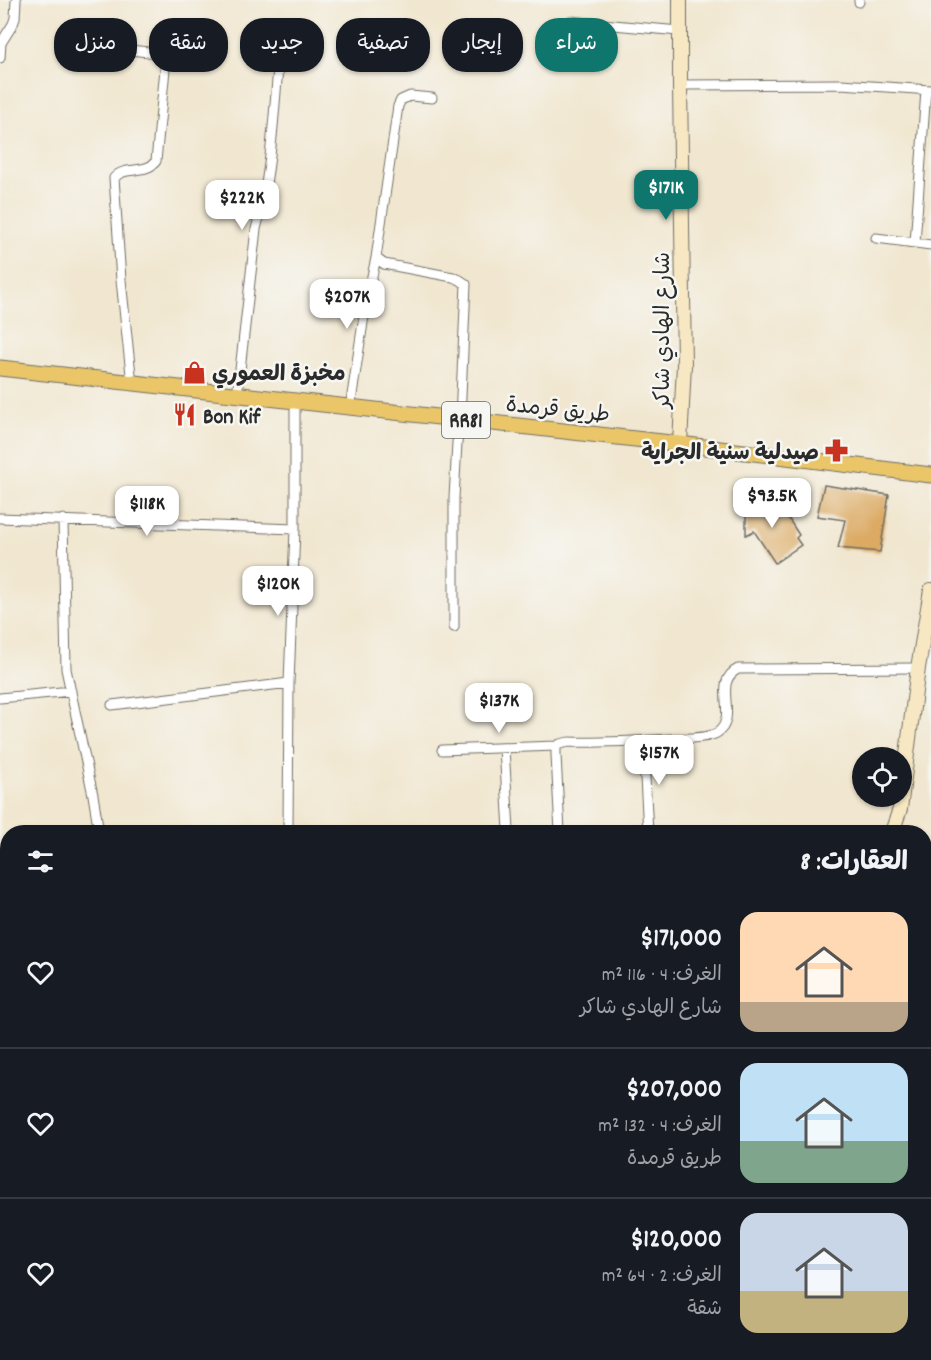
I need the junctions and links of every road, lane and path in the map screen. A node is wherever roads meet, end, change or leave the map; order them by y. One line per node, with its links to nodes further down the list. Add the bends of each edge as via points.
1 (16, 0): 6 (street, via 15,18 1,43)
2 (680, 0): 4 (street, شارع الهادي شاكر)
3 (618, 25): 4 (street)
4 (679, 31): 8 (street, شارع الهادي شاكر)
5 (137, 51): 16 (street, via 157,53 166,59 156,161 150,168 121,172 114,178)
6 (0, 58)
7 (278, 72): 17 (street, via 269,172 256,229)
8 (680, 85): 9 (street, via 841,84); 21 (street, شارع الهادي شاكر, via 684,365)
9 (928, 90): 12 (street)
10 (432, 98): 14 (street, via 410,96 398,106)
11 (876, 238): 12 (street)
12 (915, 243): 13 (street)
13 (931, 245)
14 (375, 258): 19 (street); 20 (street, via 384,264 453,277 466,284)
15 (0, 368): 16 (main road, طريق قرمدة / RR81)
16 (132, 384): 17 (main road, طريق قرمدة / RR81)
17 (237, 396): 18 (main road, طريق قرمدة / RR81)
18 (295, 402): 19 (main road, طريق قرمدة / RR81); 25 (street)
19 (350, 408): 20 (main road, طريق قرمدة / RR81)
20 (460, 419): 21 (main road, طريق قرمدة / RR81); 27 (street, via 454,498)
21 (680, 444): 22 (main road, طريق قرمدة / RR81)
22 (931, 475)
23 (0, 518): 24 (street)
24 (63, 519): 25 (street); 31 (street, via 66,669)
25 (296, 529): 30 (street)
26 (931, 590): 28 (street)
27 (454, 627)
28 (927, 646): 29 (street)
29 (918, 668): 34 (street, via 738,669 727,679 724,725 715,735); 43 (street, via 900,809)
30 (289, 683): 33 (street); 39 (street)
31 (71, 691): 32 (street); 38 (street)
32 (0, 698)
33 (112, 705)
34 (644, 741): 35 (street, via 564,742); 42 (street)
35 (556, 746): 36 (street); 41 (street)
36 (504, 748): 37 (street); 40 (street)
37 (442, 750)
38 (98, 825)
39 (288, 825)
40 (509, 825)
41 (560, 825)
42 (648, 825)
43 (894, 825)

